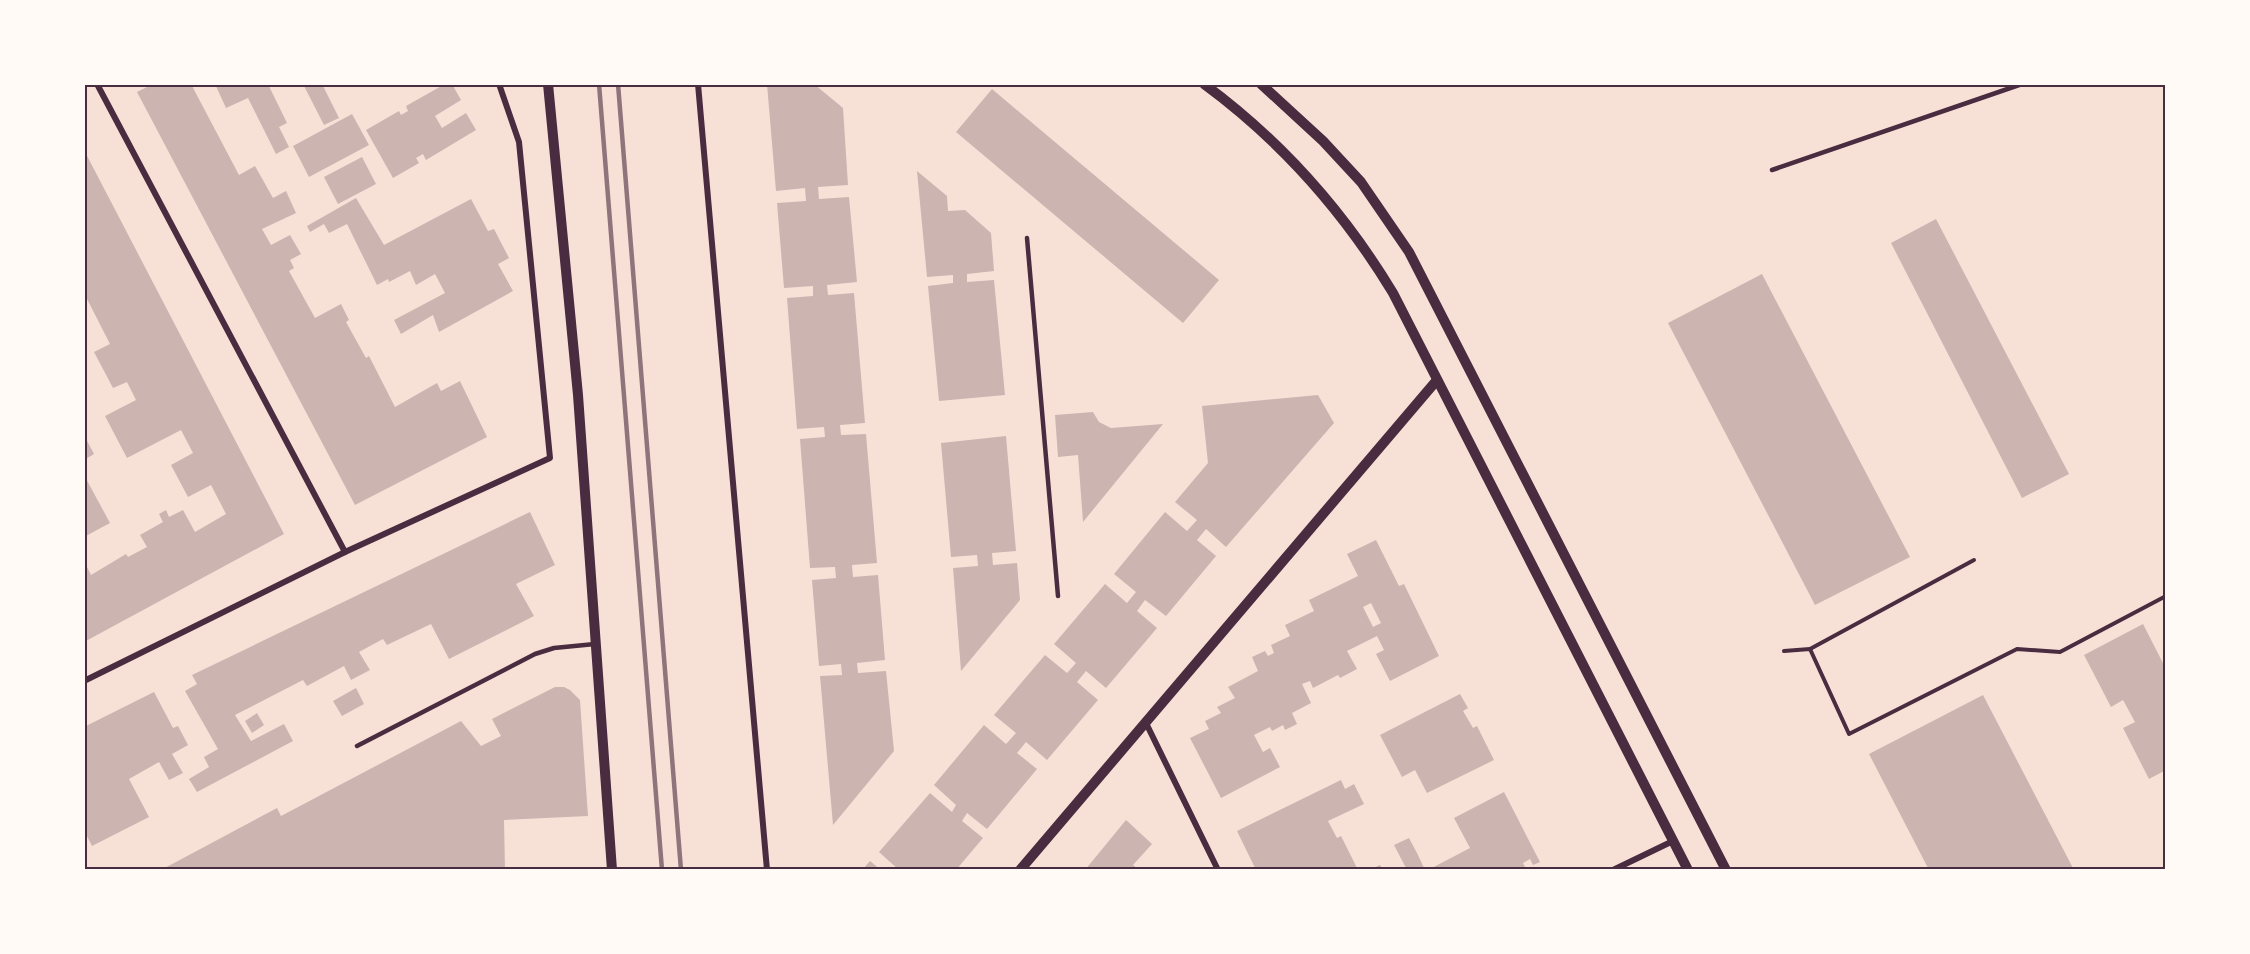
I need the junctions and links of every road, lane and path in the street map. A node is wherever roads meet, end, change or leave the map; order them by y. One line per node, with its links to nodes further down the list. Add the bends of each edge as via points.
1 (97, 84): 11 (street)
2 (499, 84): 11 (street, via 519,142 550,458)
3 (548, 84): 15 (street)
4 (698, 84): 23 (street)
5 (1204, 84): 10 (street, via 1283,152 1356,236 1393,293)
6 (1261, 84): 28 (street, via 1336,154 1373,197 1408,252)
7 (2022, 84): 8 (lane)
8 (1772, 170)
9 (1027, 238): 13 (lane)
10 (1437, 381): 19 (street); 21 (street)
11 (345, 552): 18 (street)
12 (1974, 560): 16 (path)
13 (1058, 596)
14 (2166, 596): 16 (path, via 2060,652 2017,649 1849,734)
15 (597, 644): 20 (lane, via 535,654); 22 (street)
16 (1810, 649): 17 (path)
17 (1784, 651)
18 (84, 681)
19 (1146, 723): 24 (street); 25 (street)
20 (357, 746)
21 (1673, 841): 26 (street); 27 (street)
22 (612, 870)
23 (766, 870)
24 (1020, 870)
25 (1218, 870)
26 (1614, 870)
27 (1688, 870)
28 (1726, 870)

